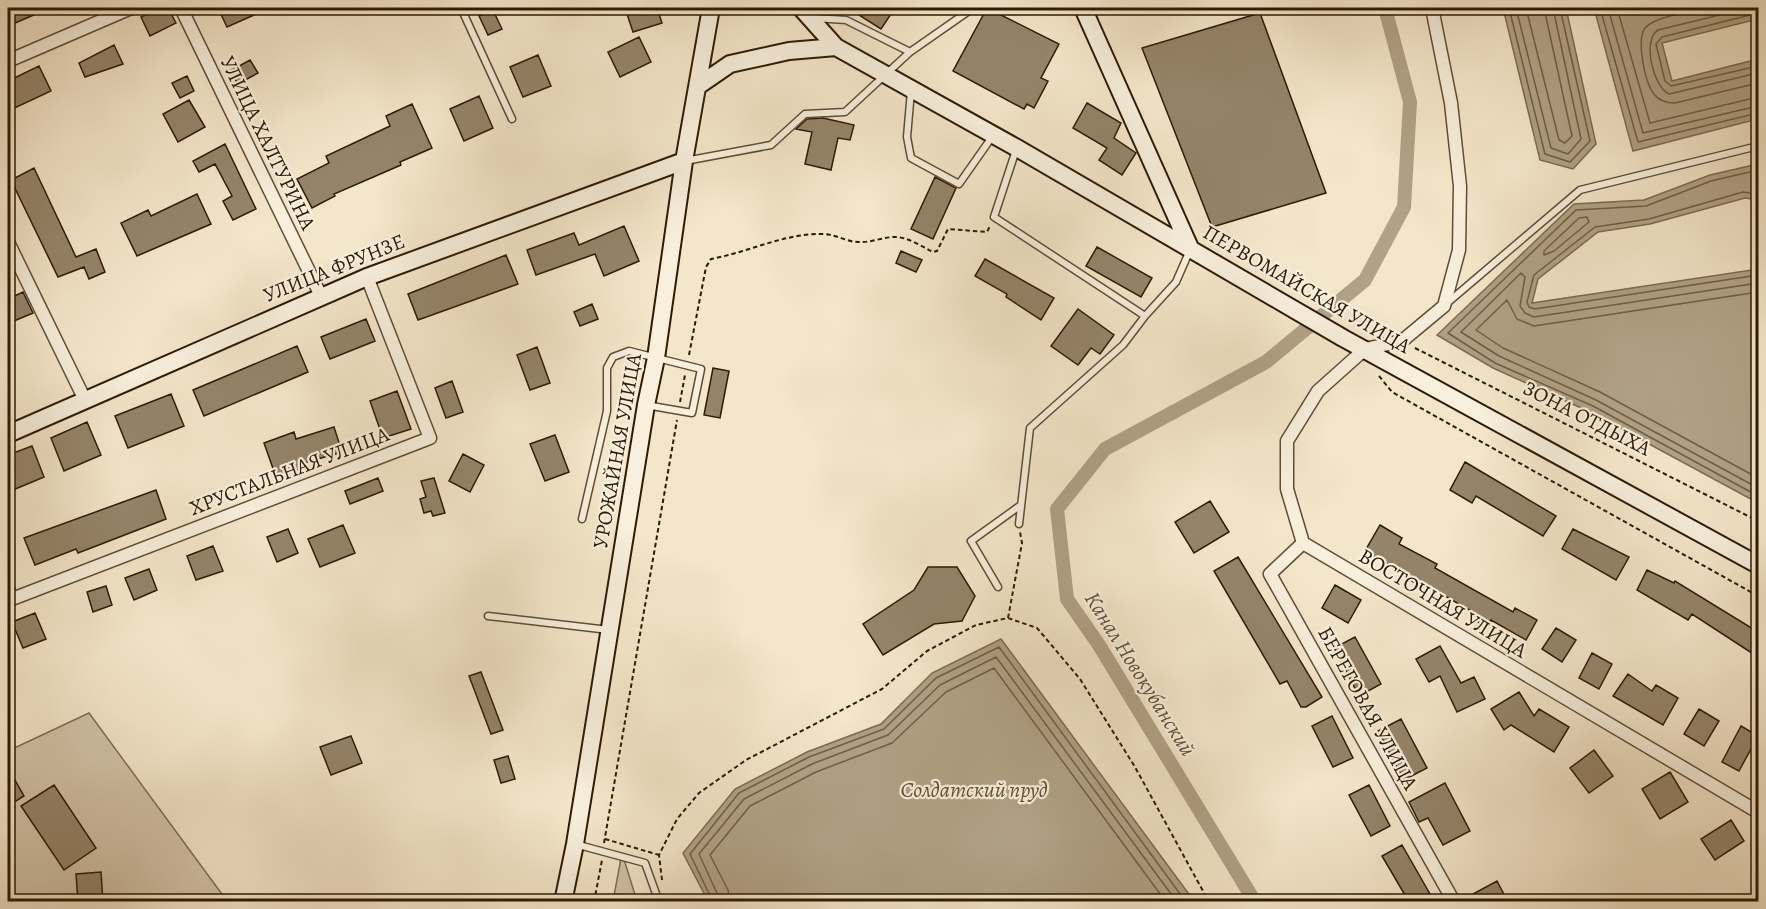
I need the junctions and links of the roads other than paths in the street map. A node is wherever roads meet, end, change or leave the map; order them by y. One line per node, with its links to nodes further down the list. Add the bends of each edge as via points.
1 (131, 8): 11 (street)
2 (181, 8): 23 (street, УЛИЦА ХАЛТУРИНА)
3 (460, 8): 15 (lane)
4 (711, 8): 13 (main road, УРОЖАЙНАЯ УЛИЦА)
5 (973, 8): 10 (lane)
6 (1083, 8): 21 (main road)
7 (1432, 8): 24 (street, via 1451,103 1460,186 1460,250)
8 (806, 13): 9 (main road, ПЕРВОМАЙСКАЯ УЛИЦА); 10 (lane, via 846,20)
9 (836, 47): 12 (main road, ПЕРВОМАЙСКАЯ УЛИЦА); 13 (main road, via 789,51 730,64)
10 (910, 52): 12 (lane)
11 (8, 62)
12 (885, 73): 14 (main road, ПЕРВОМАЙСКАЯ УЛИЦА); 19 (lane, via 845,112 805,114 771,146)
13 (698, 86): 19 (main road, УРОЖАЙНАЯ УЛИЦА)
14 (911, 88): 16 (main road, ПЕРВОМАЙСКАЯ УЛИЦА); 16 (lane, via 907,136 911,158 959,184)
15 (512, 119)
16 (994, 135): 18 (main road, ПЕРВОМАЙСКАЯ УЛИЦА)
17 (1758, 146): 24 (lane, via 1580,190)
18 (1017, 148): 21 (main road, ПЕРВОМАЙСКАЯ УЛИЦА); 25 (lane, via 994,217)
19 (684, 161): 22 (main road, УЛИЦА ФРУНЗЕ); 27 (main road, УРОЖАЙНАЯ УЛИЦА)
20 (8, 242): 28 (street)
21 (1191, 250): 25 (lane, via 1176,282); 26 (main road, ПЕРВОМАЙСКАЯ УЛИЦА)
22 (367, 278): 23 (main road, УЛИЦА ФРУНЗЕ); 37 (street, ХРУСТАЛЬНАЯ УЛИЦА, via 430,438 12,599)
23 (321, 296): 28 (main road, УЛИЦА ФРУНЗЕ)
24 (1444, 306): 26 (street, via 1402,341)
25 (1145, 316): 31 (lane, via 1123,345 1030,428)
26 (1365, 349): 34 (street, via 1318,392 1287,441 1287,489); 35 (main road, ПЕРВОМАЙСКАЯ УЛИЦА)
27 (656, 358): 29 (main road, УРОЖАЙНАЯ УЛИЦА); 29 (lane, via 700,369 692,413); 32 (lane, via 628,351 613,357 607,369 607,411)
28 (85, 400): 30 (main road, УЛИЦА ФРУНЗЕ)
29 (646, 405): 39 (main road, УРОЖАЙНАЯ УЛИЦА)
30 (8, 434)
31 (1021, 505): 33 (lane); 36 (lane, via 971,541)
32 (582, 519)
33 (1019, 524)
34 (1303, 543): 40 (street, ВОСТОЧНАЯ УЛИЦА); 44 (street, БЕРЕГОВАЯ УЛИЦА, via 1270,574)
35 (1758, 565)
36 (998, 586)
37 (8, 589)
38 (488, 616): 39 (lane)
39 (610, 631): 41 (main road, УРОЖАЙНАЯ УЛИЦА)
40 (1758, 812)
41 (575, 844): 42 (main road, УРОЖАЙНАЯ УЛИЦА); 43 (lane, via 645,863)
42 (563, 902)
43 (659, 902)
44 (1455, 902)

